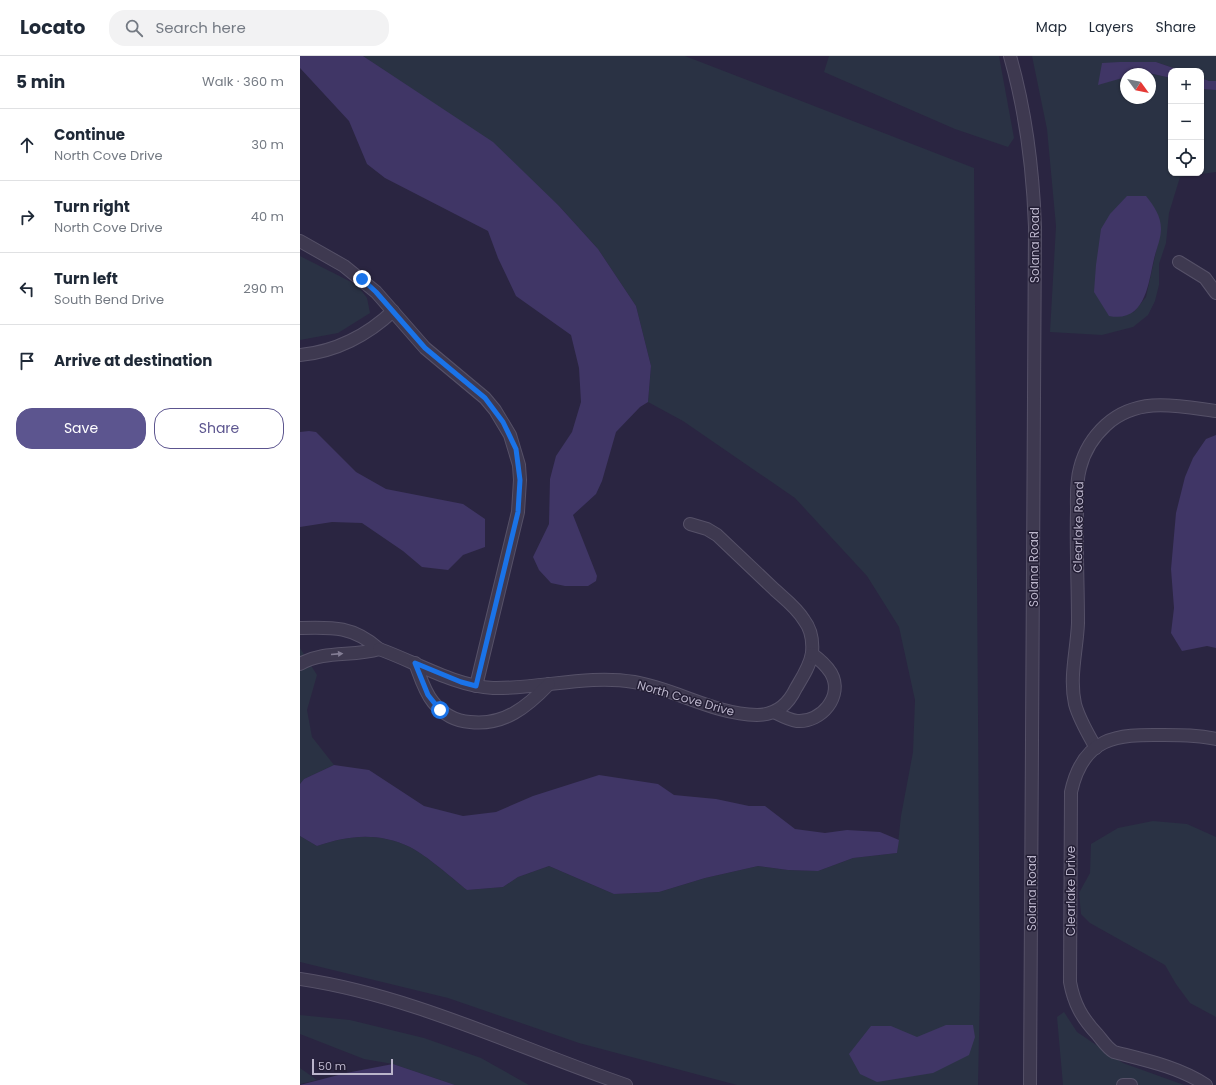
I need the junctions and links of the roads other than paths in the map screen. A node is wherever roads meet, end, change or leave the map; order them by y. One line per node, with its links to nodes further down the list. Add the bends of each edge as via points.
1 (1010, 56): 22 (street, Solana Road, via 1022,104 1028,144 1035,227)
2 (300, 241): 5 (street, via 362,279)
3 (1179, 262): 4 (street, via 1205,278)
4 (1216, 293)
5 (394, 311): 6 (street, via 366,333 344,344); 15 (street, via 425,348 490,404 503,422 516,449 520,480 518,512)
6 (300, 355)
7 (1216, 411): 18 (street, Clearlake Road, via 1164,404 1124,413 1098,434 1087,450 1080,468 1077,480 1076,519 1078,624 1073,688 1079,716)
8 (690, 524): 11 (street, North Cove Drive, via 717,535 798,612 809,630)
9 (300, 628): 10 (street, North Cove Drive, via 325,627 348,630 366,637)
10 (379, 649): 12 (street, North Cove Drive); 13 (street, one-way to 10, via 324,655 362,654)
11 (812, 654): 16 (street, North Cove Drive, via 791,699); 16 (street, via 831,674 834,694 831,703 825,711 808,720 788,719)
12 (415, 663): 14 (street, via 433,703 448,715 463,722 502,720 527,705); 15 (street, North Cove Drive)
13 (300, 664)
14 (549, 684): 15 (street, North Cove Drive, via 504,688); 16 (street, North Cove Drive, via 611,680 633,682 732,713 756,715)
15 (476, 686)
16 (774, 712)
17 (1216, 739): 18 (street, Clearlake Drive, via 1194,735 1135,735 1114,738)
18 (1096, 748): 25 (street, Clearlake Drive, via 1080,766 1071,792 1072,994 1082,1016 1108,1048 1187,1074)
19 (300, 979): 20 (street, via 356,990 453,1019)
20 (608, 1082): 21 (street)
21 (626, 1085)
22 (1030, 1085)
23 (1123, 1085): 24 (street)
24 (1131, 1085)
25 (1206, 1085)

